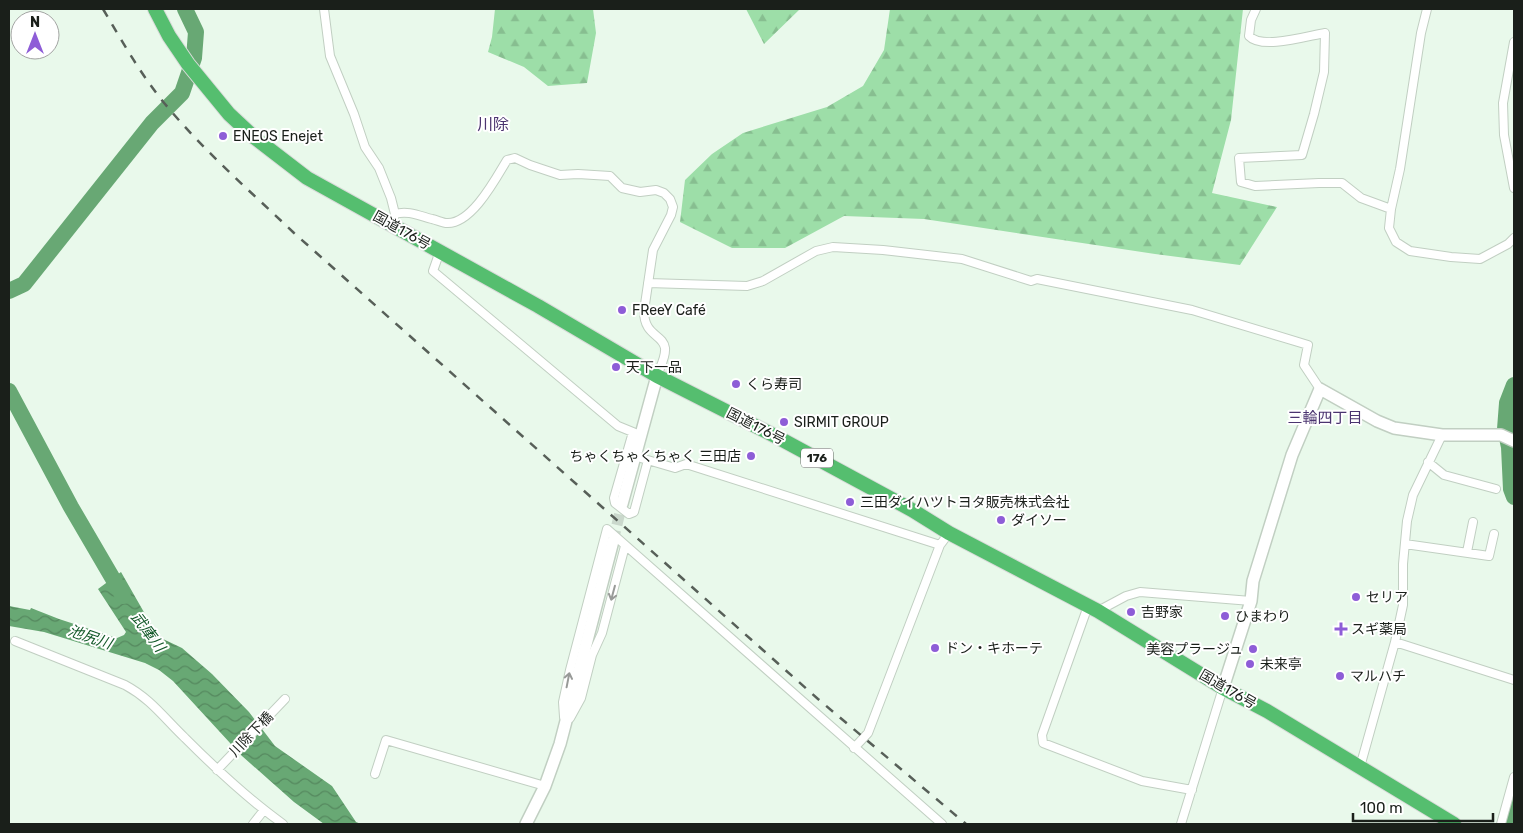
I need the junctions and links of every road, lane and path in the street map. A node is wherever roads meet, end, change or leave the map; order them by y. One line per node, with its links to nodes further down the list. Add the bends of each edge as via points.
1 (156, 9): 8 (highway, 国道176号 / 176, via 169,36 229,114 307,178)
2 (324, 9): 8 (street, via 330,56 365,147 379,168 391,198)
3 (1256, 9): 7 (street, via 1250,20 1249,36 1253,40 1277,42 1325,33 1324,72 1302,155 1239,158 1241,182 1254,186 1342,183 1362,198)
4 (1427, 9): 7 (street)
5 (1514, 42): 6 (street, via 1503,103 1504,135)
6 (1514, 188)
7 (1391, 209): 9 (street, via 1389,228 1396,242 1410,252 1480,259)
8 (393, 219): 10 (highway, 国道176号 / 176); 11 (street, via 407,212 449,223 460,220 488,191 507,160 515,158 560,175 610,176 622,188 664,193 673,207 653,250)
9 (1514, 238)
10 (440, 251): 12 (highway, 国道176号 / 176); 14 (street, via 433,271 618,426)
11 (648, 283): 12 (street, via 644,320 665,348); 13 (street, via 747,286 833,246 962,259 1031,281 1192,310 1308,345 1304,366)
12 (657, 376): 14 (street); 23 (highway, 国道176号 / 176, via 861,482)
13 (1320, 389): 15 (street, via 1377,422 1394,428); 30 (street, via 1292,455 1253,581)
14 (636, 433): 17 (street); 18 (street, via 614,498 615,503 629,514 634,512)
15 (1442, 435): 16 (street, via 1500,434); 19 (street)
16 (1514, 441)
17 (634, 456): 18 (street); 21 (street)
18 (648, 460): 27 (street, via 675,468 686,464)
19 (1428, 462): 20 (street, via 1444,475); 26 (street, via 1413,494)
20 (1496, 489)
21 (622, 504)
22 (1473, 522): 29 (street)
23 (949, 533): 27 (street); 31 (highway, 国道176号 / 176)
24 (1494, 534): 29 (street, via 1489,556)
25 (613, 541): 37 (street)
26 (1405, 544): 29 (street); 33 (street, via 1403,605)
27 (940, 545): 38 (street, via 868,733)
28 (626, 546): 37 (street, one-way to 37, via 581,698); 37 (street, one-way to 28, via 564,702 570,670 607,529); 38 (street)
29 (1467, 552)
30 (1251, 601): 31 (street, via 1140,592); 35 (street)
31 (1093, 608): 35 (highway, 国道176号 / 176); 44 (street, via 1077,634 1042,734 1043,743 1142,781)
32 (15, 641): 40 (street, via 141,694)
33 (1395, 642): 34 (street); 39 (street)
34 (1514, 680)
35 (1223, 688): 39 (highway, 国道176号 / 176); 44 (street)
36 (285, 699): 40 (street, 川除下橋)
37 (564, 728): 43 (street)
38 (854, 748): 49 (street)
39 (1360, 768): 51 (highway, 国道176号 / 176)
40 (217, 770): 45 (street)
41 (375, 774): 43 (street, via 386,740)
42 (1514, 777): 52 (street)
43 (545, 786): 48 (street)
44 (1192, 790): 50 (street)
45 (264, 810): 46 (street); 47 (street)
46 (253, 824)
47 (283, 824)
48 (526, 824)
49 (942, 824)
50 (1181, 824)
51 (1454, 824)
52 (1501, 824)

